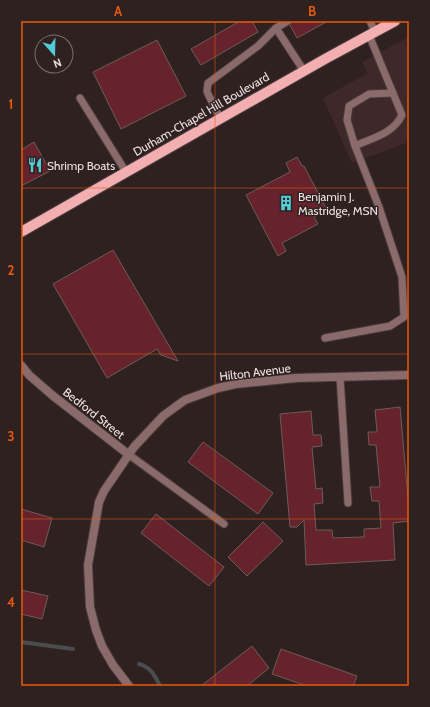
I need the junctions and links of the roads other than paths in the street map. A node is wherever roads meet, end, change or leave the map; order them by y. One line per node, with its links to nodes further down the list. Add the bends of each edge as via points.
1 (288, 21): 4 (lane)
2 (370, 21): 5 (lane)
3 (395, 21): 5 (main road, Durham-Chapel Hill Boulevard)
4 (276, 28): 6 (lane); 10 (lane, via 258,46 208,83 208,94)
5 (372, 33): 6 (main road, Durham-Chapel Hill Boulevard); 7 (lane)
6 (304, 71): 10 (main road, Durham-Chapel Hill Boulevard)
7 (393, 93): 9 (lane); 11 (lane, via 369,94 349,106 347,120)
8 (80, 98): 12 (lane)
9 (406, 115): 11 (lane, via 389,131)
10 (220, 118): 12 (main road, Durham-Chapel Hill Boulevard)
11 (355, 146): 14 (lane, via 402,277 404,317 390,326)
12 (126, 172): 13 (main road, Durham-Chapel Hill Boulevard)
13 (21, 232)
14 (325, 338)
15 (21, 365): 18 (street, Bedford Street, via 52,395)
16 (409, 375): 17 (street, Hilton Avenue)
17 (340, 377): 18 (street, Hilton Avenue, via 296,378 218,388 178,405); 19 (lane)
18 (128, 454): 20 (lane); 21 (street, Bedford Street, via 99,502 88,579 90,607 102,646)
19 (348, 503)
20 (224, 524)
21 (129, 686)

